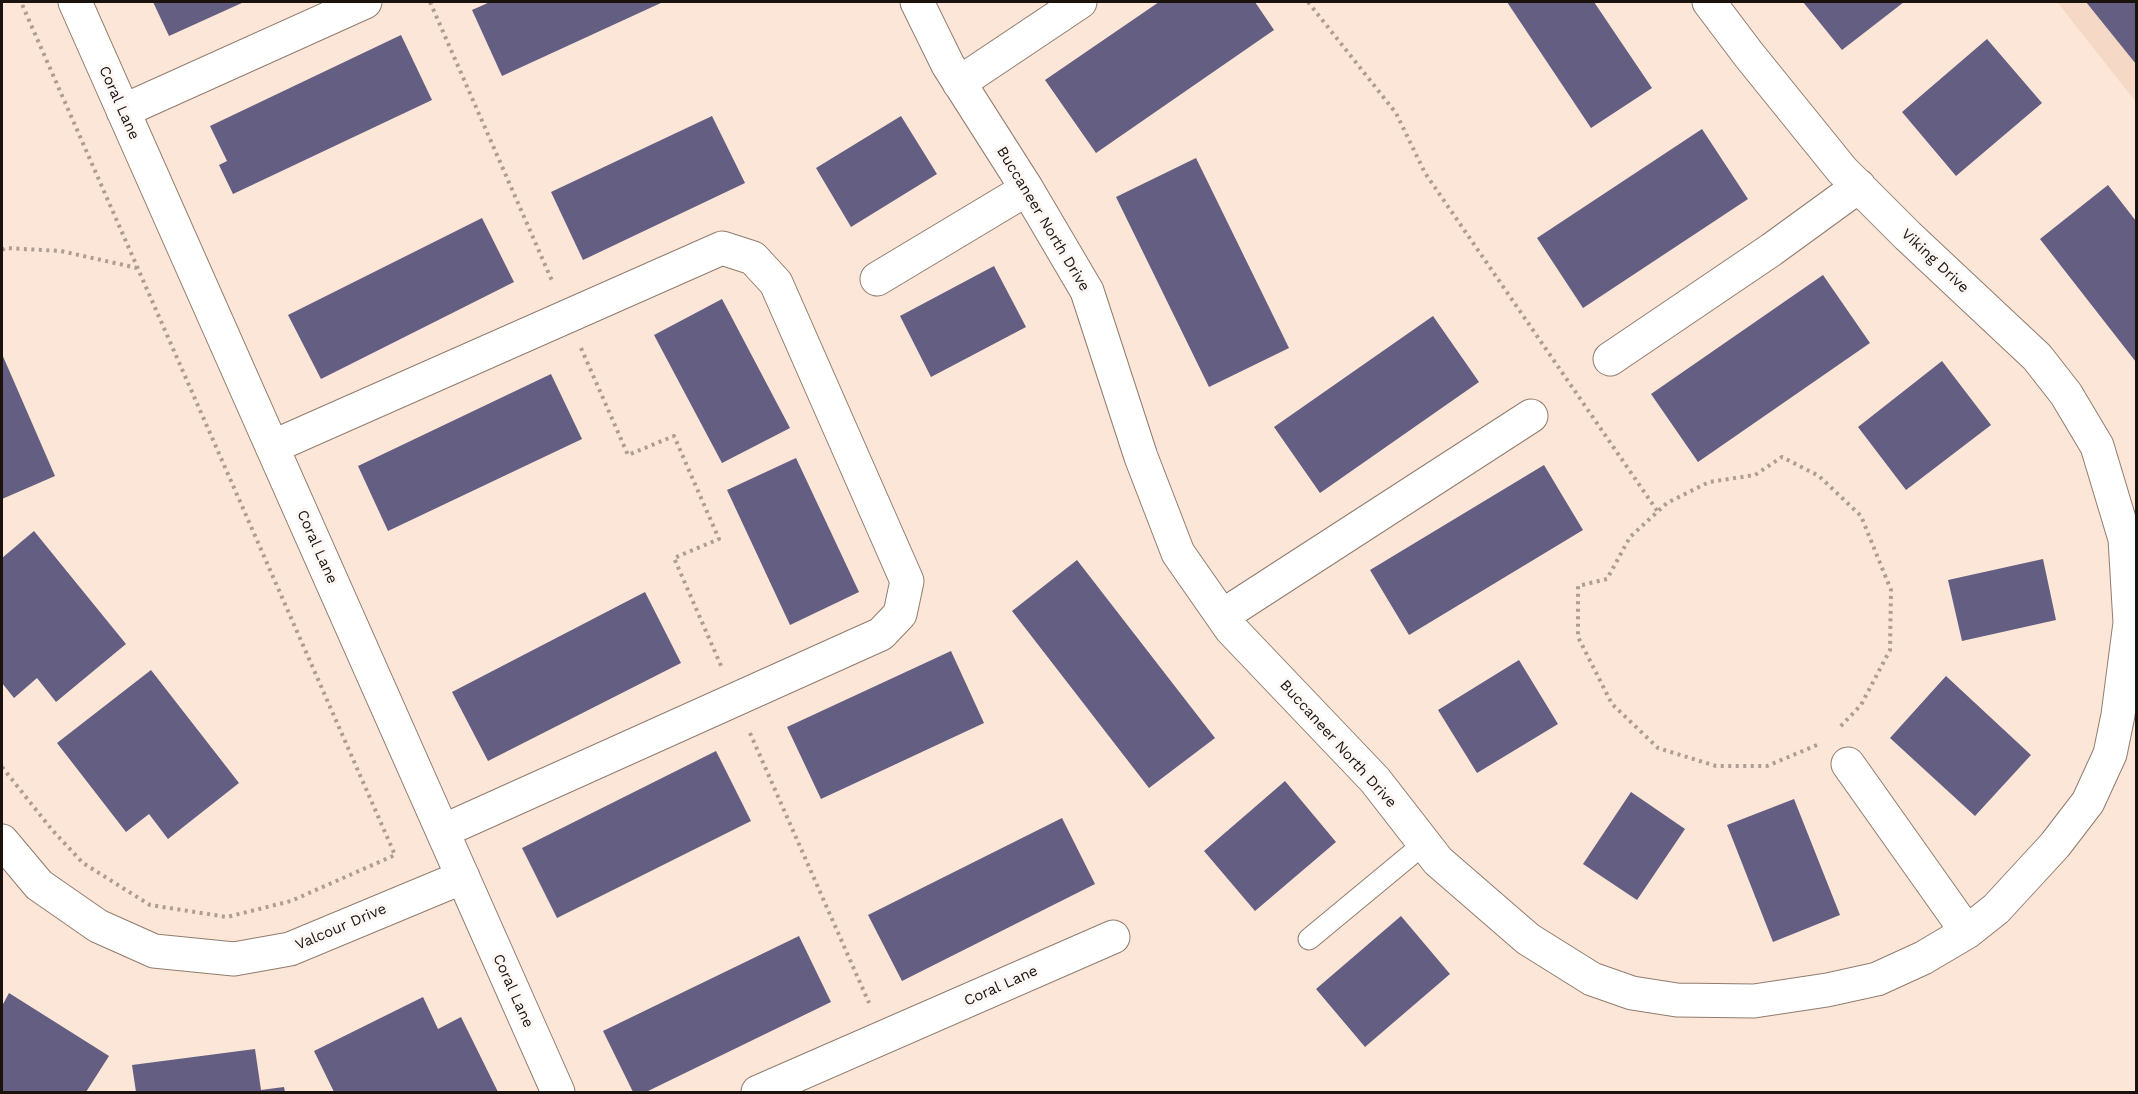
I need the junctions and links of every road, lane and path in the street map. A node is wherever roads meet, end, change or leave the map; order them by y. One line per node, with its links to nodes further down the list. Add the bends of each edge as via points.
1 (21, 2): 14 (path)
2 (75, 2): 10 (street, Coral Lane)
3 (365, 2): 10 (street)
4 (430, 2): 16 (path)
5 (917, 2): 9 (street, Buccaneer North Drive)
6 (1080, 2): 9 (street)
7 (1308, 2): 20 (path, via 1395,113 1425,173)
8 (1709, 2): 11 (street, Viking Drive, via 1813,135)
9 (959, 83): 12 (street, Buccaneer North Drive)
10 (123, 111): 19 (street, Coral Lane)
11 (1859, 186): 17 (street); 21 (street, Viking Drive, via 2037,357 2066,394 2097,446)
12 (1027, 189): 15 (street); 22 (street, Buccaneer North Drive, via 1087,291 1141,457 1178,553)
13 (2, 250): 14 (path, via 61,251)
14 (138, 268): 26 (path, via 395,855 291,901 227,917 150,905 83,863)
15 (877, 279)
16 (567, 316): 19 (street); 23 (path, via 628,455 674,436 720,538 674,558); 23 (street, via 722,248 753,258 776,283 893,549 907,581 900,614 881,634)
17 (1610, 359)
18 (1531, 416): 22 (street)
19 (272, 447): 27 (street, Coral Lane)
20 (1658, 512): 24 (path, via 1667,503 1709,482 1755,475 1782,457 1819,476 1861,516 1891,590 1890,650 1861,705); 24 (path, via 1630,537 1607,579 1578,586 1578,637 1612,704 1658,748 1716,766 1767,766)
21 (2125, 539): 31 (street, Buccaneer North Drive, via 2130,623 2110,754 2088,802 2055,845 1996,909)
22 (1222, 616): 29 (street, Buccaneer North Drive, via 1375,780)
23 (735, 699): 27 (street); 34 (path)
24 (1831, 736): 25 (path)
25 (1848, 764): 31 (street)
26 (2, 767)
27 (443, 831): 30 (street, Coral Lane)
28 (2, 841): 30 (street, Valcour Drive, via 39,885 98,926 154,951 234,959 290,949)
29 (1425, 843): 31 (street, Buccaneer North Drive, via 1438,861 1528,939 1592,979 1632,993 1677,1000 1754,1001 1827,990 1877,979); 33 (lane)
30 (463, 877): 35 (street, Coral Lane)
31 (1967, 932)
32 (1113, 937): 34 (street, Coral Lane)
33 (1309, 939)
34 (884, 1037): 36 (street, Coral Lane)
35 (558, 1092)
36 (758, 1092)

